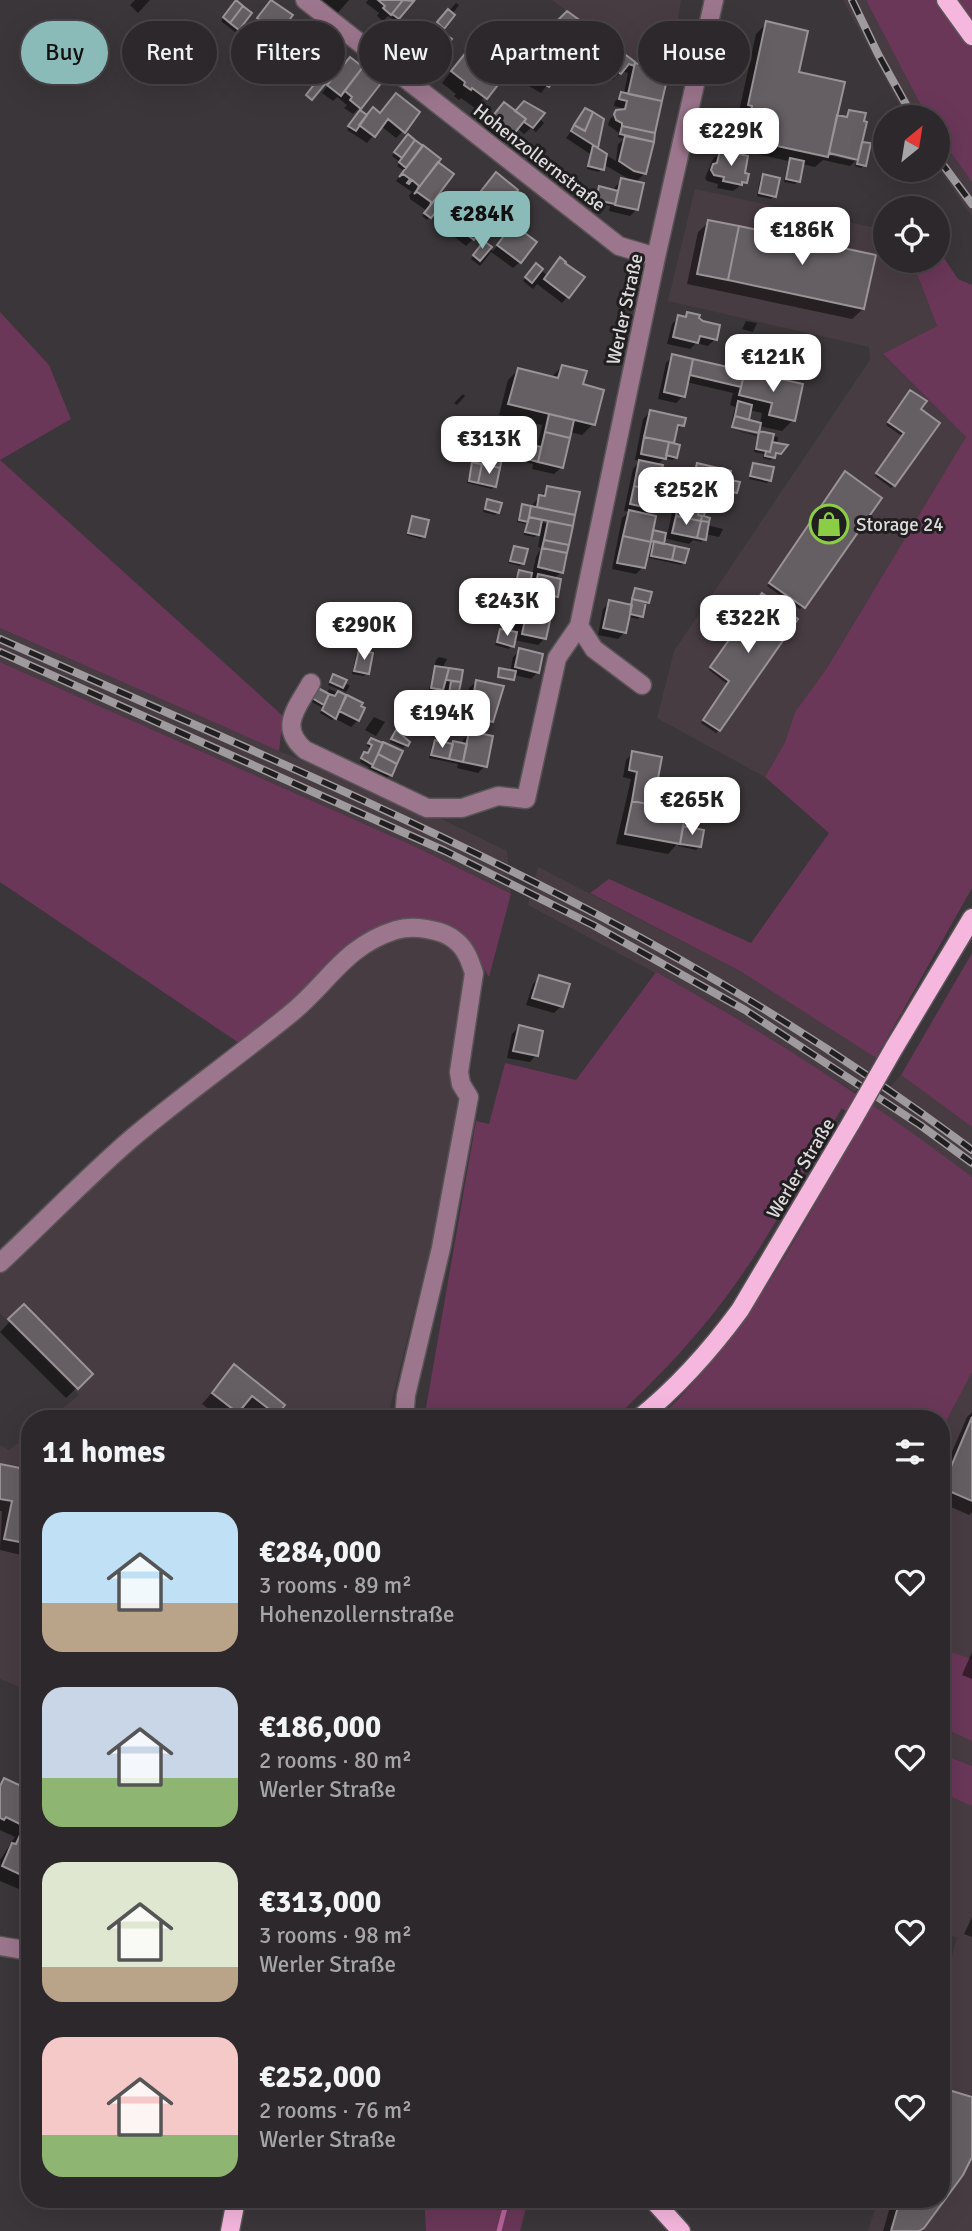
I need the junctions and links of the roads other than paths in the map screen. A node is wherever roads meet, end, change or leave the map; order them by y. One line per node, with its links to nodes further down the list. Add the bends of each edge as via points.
1 (305, 0): 5 (street, Hohenzollernstraße, via 619,246)
2 (714, 0): 5 (street, Werler Straße)
3 (946, 0): 4 (main road)
4 (972, 36)
5 (656, 257): 6 (street, Werler Straße)
6 (579, 626): 7 (street, Werler Straße, via 557,658 526,799 498,796 462,808 427,808 305,750 290,726); 8 (street, via 594,649)
7 (311, 683)
8 (642, 685)
9 (972, 918): 12 (main road, Werler Straße, bridge, via 740,1310 688,1374)
10 (0, 1263): 11 (street, via 131,1140 292,1014 349,954 398,930 440,933 456,940 474,973 459,1072 469,1097)
11 (405, 1410)
12 (649, 1410)
13 (0, 1946): 14 (street)
14 (21, 1950)
15 (234, 2208): 17 (main road)
16 (660, 2208): 18 (main road)
17 (230, 2231)
18 (681, 2231)

